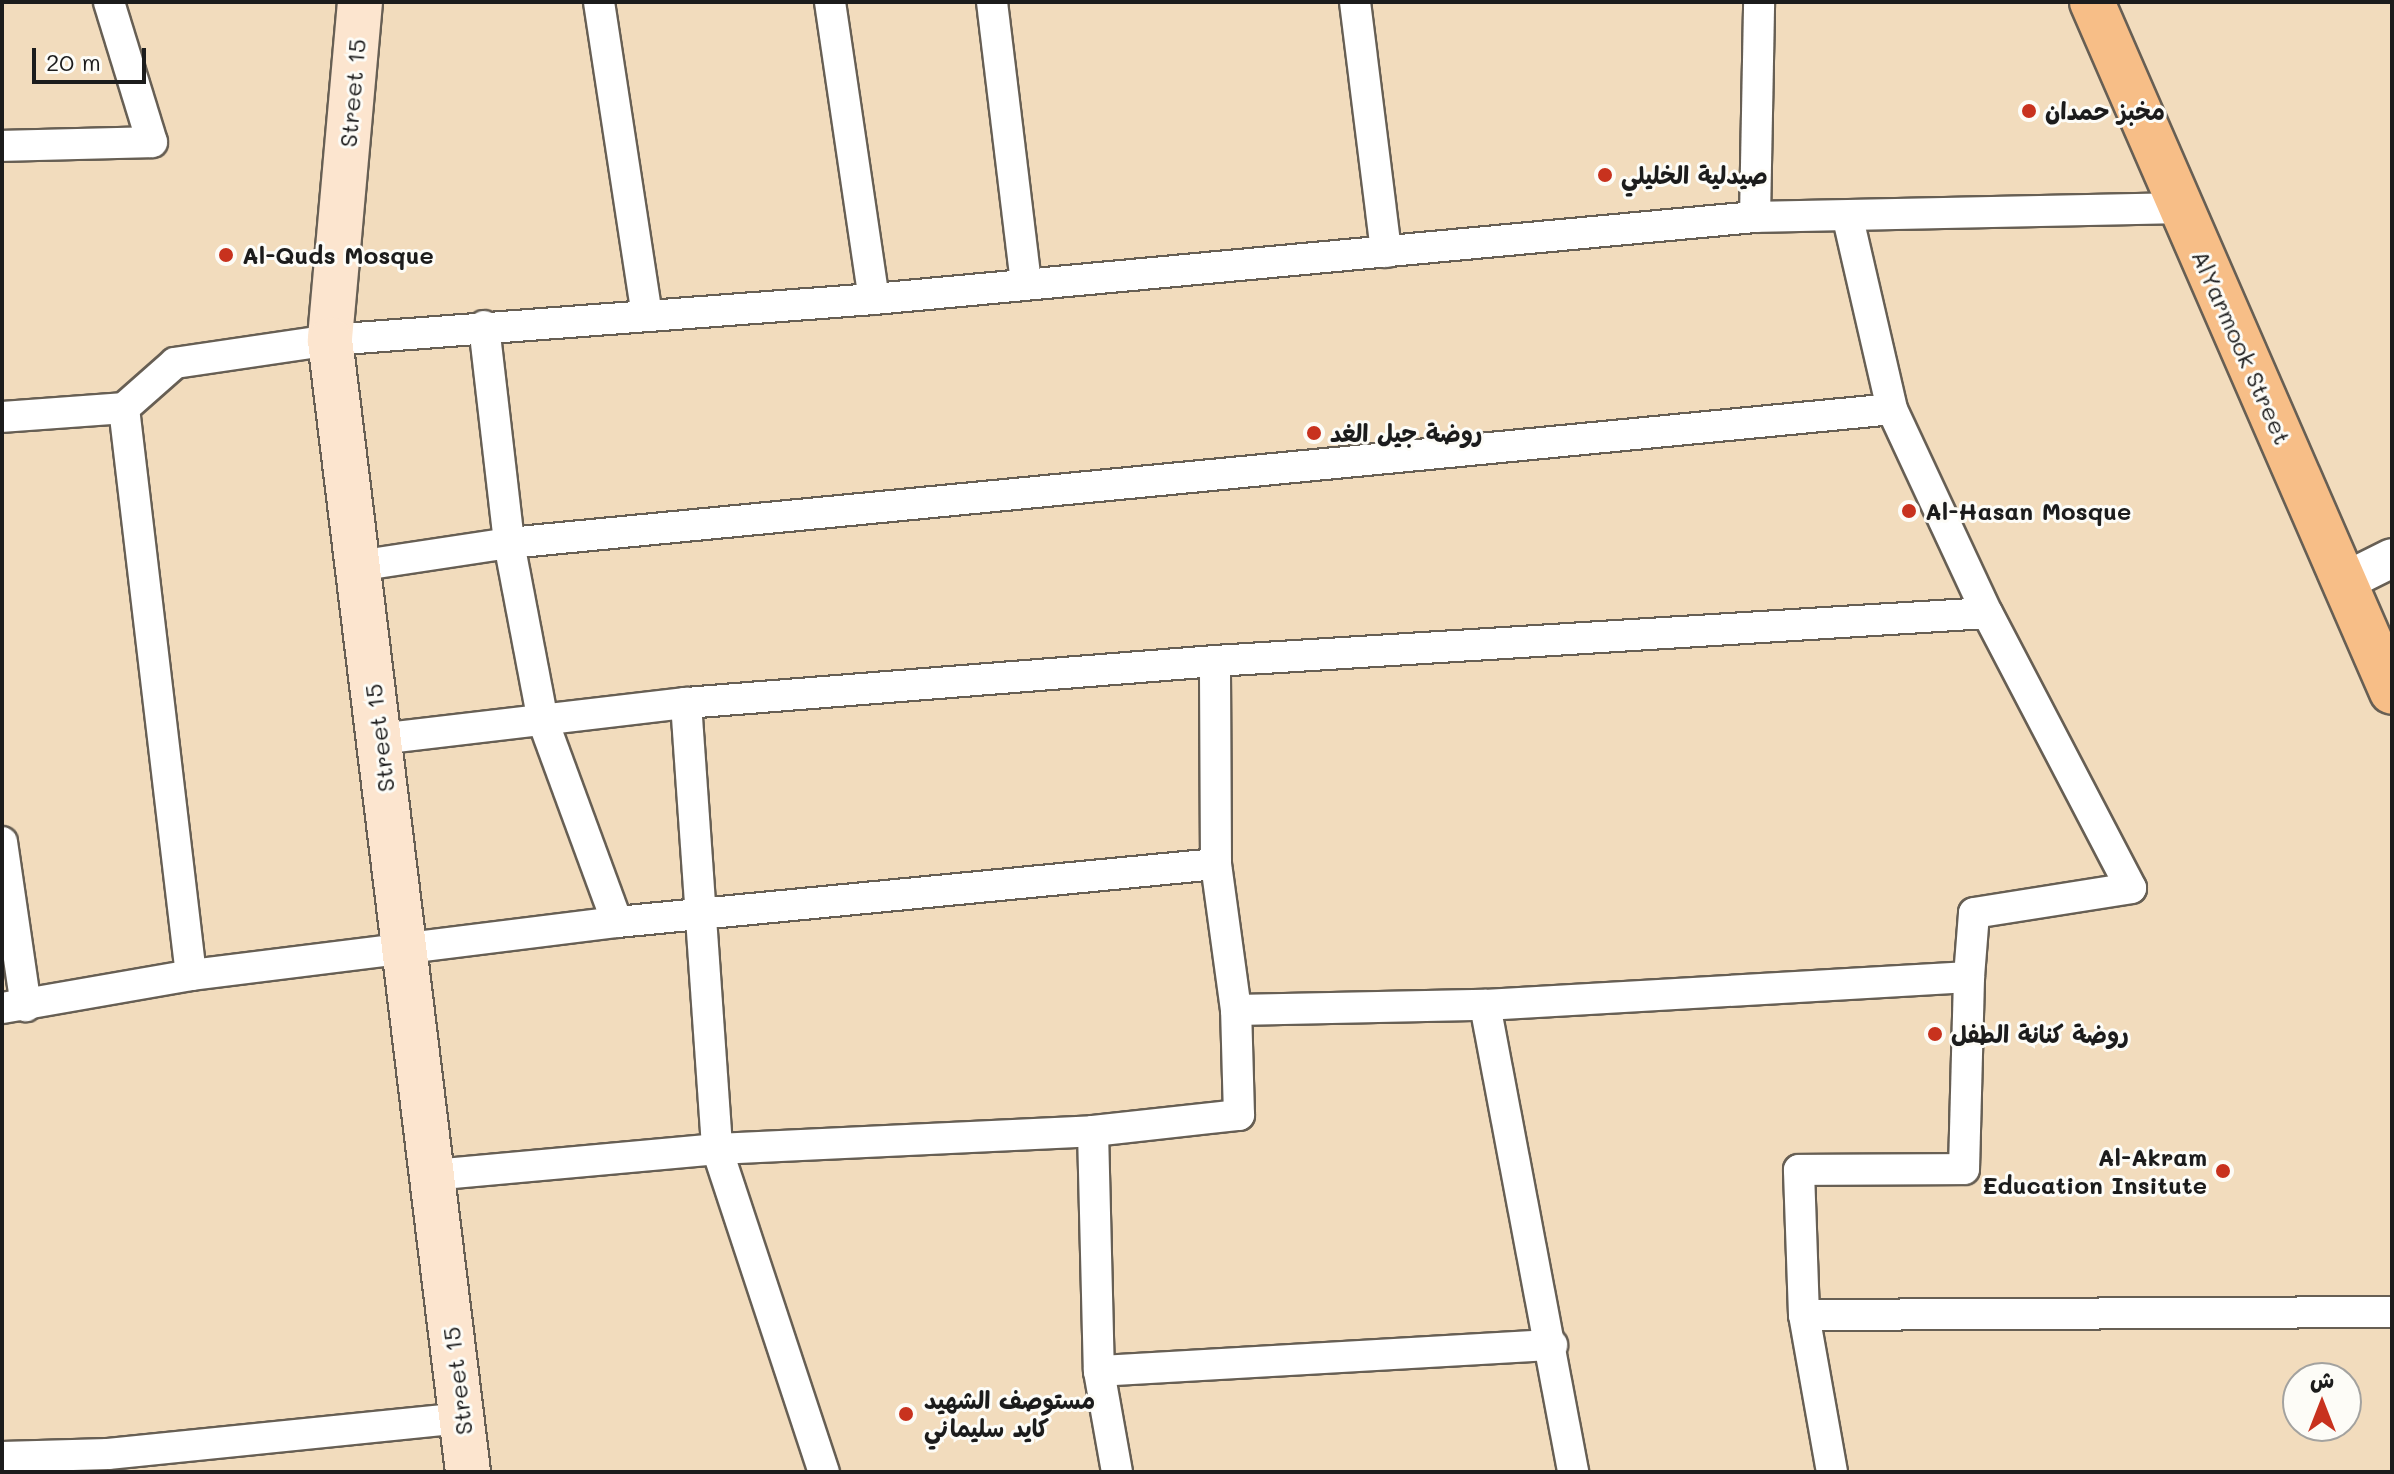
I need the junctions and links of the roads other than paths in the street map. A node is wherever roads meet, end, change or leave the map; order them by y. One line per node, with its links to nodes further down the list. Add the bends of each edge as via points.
1 (109, 2): 9 (street, via 152,142)
2 (360, 2): 18 (main road, Street 15)
3 (599, 2): 16 (street)
4 (830, 2): 15 (street)
5 (992, 2): 14 (street)
6 (1355, 2): 13 (street)
7 (1759, 2): 11 (street)
8 (2092, 2): 10 (main road, AlYarmook Street)
9 (2, 146)
10 (2181, 208): 12 (street); 25 (main road, AlYarmook Street)
11 (1755, 217): 12 (street); 13 (street)
12 (1848, 219): 20 (street)
13 (1386, 252): 14 (street)
14 (1026, 282): 15 (street)
15 (874, 299): 16 (street)
16 (647, 315): 17 (street)
17 (484, 326): 18 (street); 22 (street)
18 (330, 340): 19 (street, via 175,363); 24 (main road, Street 15)
19 (124, 408): 21 (street); 37 (street)
20 (1892, 409): 22 (street); 26 (street)
21 (2, 417)
22 (509, 543): 24 (street); 30 (street)
23 (2392, 558): 25 (street)
24 (357, 566): 31 (main road, Street 15)
25 (2346, 581): 28 (main road, AlYarmook Street)
26 (1987, 613): 27 (street); 38 (street, via 2131,888 1974,913)
27 (1215, 661): 29 (street); 33 (street)
28 (2392, 692)
29 (686, 703): 30 (street); 34 (street)
30 (543, 721): 31 (street); 35 (street)
31 (379, 739): 36 (main road, Street 15)
32 (2, 842): 40 (street)
33 (1216, 864): 34 (street); 41 (street)
34 (701, 914): 35 (street); 43 (street)
35 (617, 922): 36 (street)
36 (404, 951): 37 (street); 44 (main road, Street 15)
37 (191, 975): 40 (street)
38 (1969, 977): 39 (street); 46 (street, via 1964,1169 1799,1170)
39 (1485, 1005): 41 (street); 47 (street)
40 (14, 1007)
41 (1236, 1010): 42 (street, via 1239,1115)
42 (1093, 1131): 43 (street); 48 (street)
43 (717, 1149): 44 (street); 52 (street)
44 (432, 1175): 49 (main road, Street 15)
45 (2392, 1312): 46 (street)
46 (1804, 1315): 55 (street)
47 (1552, 1345): 48 (street); 54 (street)
48 (1099, 1371): 53 (street)
49 (461, 1418): 50 (street, via 108,1454); 51 (main road, Street 15)
50 (2, 1457)
51 (468, 1472)
52 (824, 1472)
53 (1117, 1472)
54 (1573, 1472)
55 (1832, 1472)

